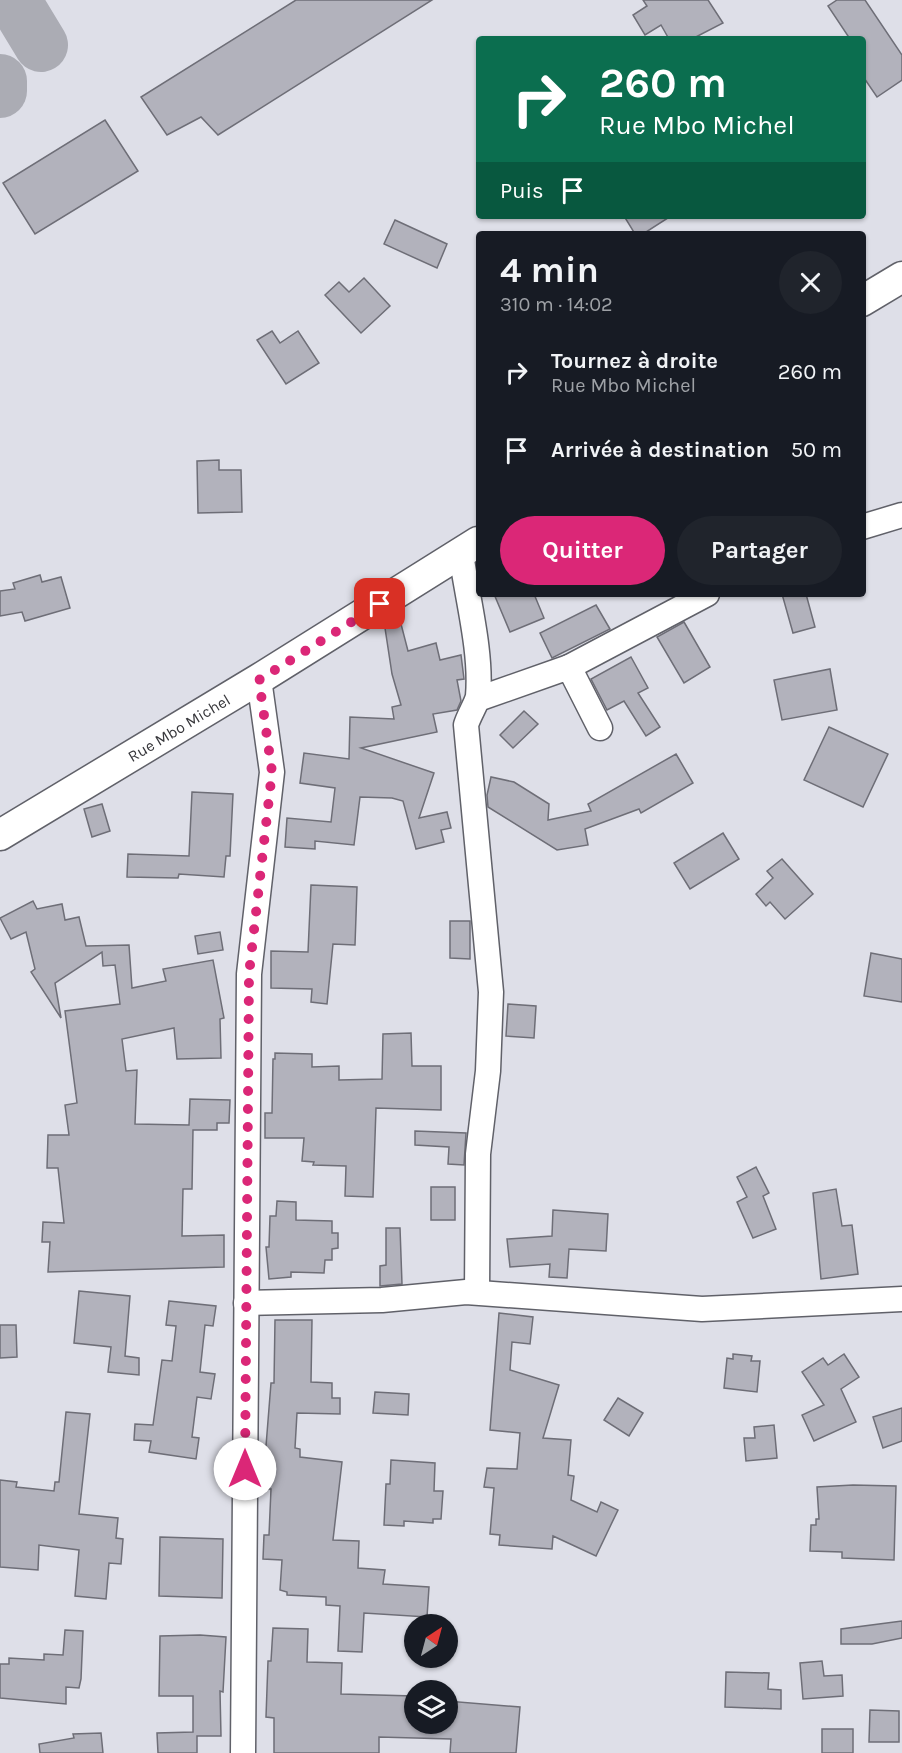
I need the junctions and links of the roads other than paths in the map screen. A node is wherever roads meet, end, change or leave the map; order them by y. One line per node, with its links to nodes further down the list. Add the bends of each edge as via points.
1 (902, 277): 2 (street)
2 (866, 300)
3 (902, 515): 4 (street)
4 (866, 526)
5 (470, 548): 8 (street, Rue Mbo Michel); 9 (street)
6 (701, 597): 7 (street)
7 (569, 667): 9 (street); 10 (street)
8 (259, 680): 11 (street, Rue Mbo Michel); 14 (street, via 272,772 249,974)
9 (478, 699): 12 (street, via 466,725 491,992 488,1071 478,1154)
10 (600, 728)
11 (0, 835)
12 (477, 1292): 13 (street, via 702,1309); 14 (street, via 382,1300)
13 (902, 1299)
14 (246, 1303): 15 (street)
15 (243, 1753)

